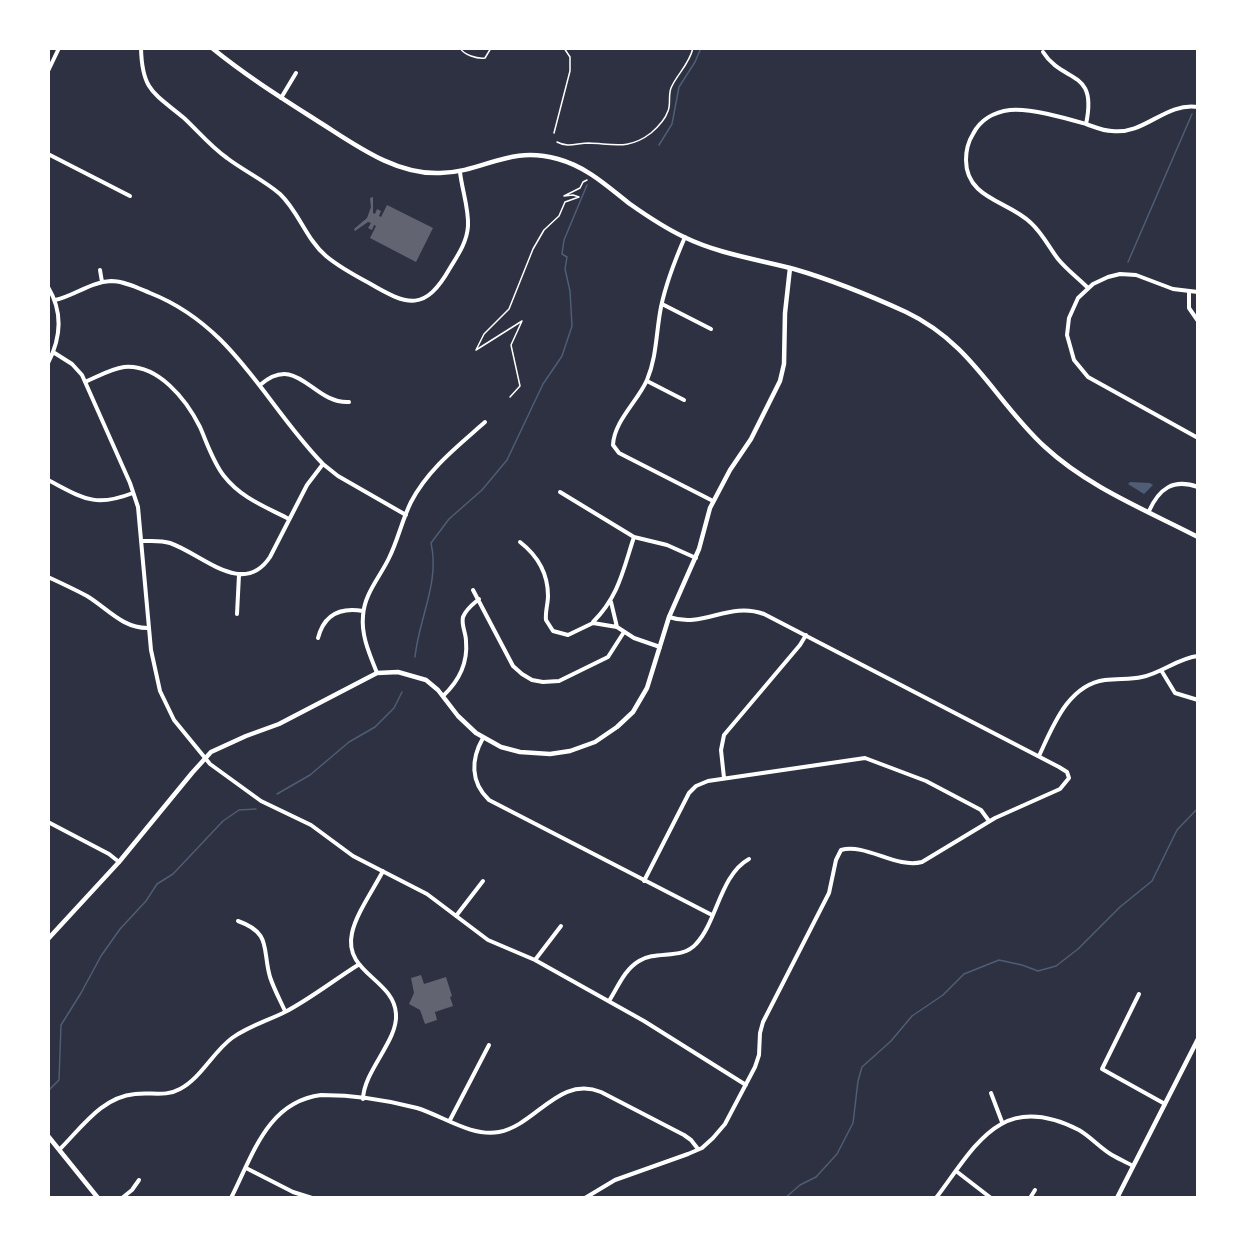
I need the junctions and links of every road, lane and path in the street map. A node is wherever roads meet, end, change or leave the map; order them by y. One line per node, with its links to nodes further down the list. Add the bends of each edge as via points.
1 (59, 48): 9 (street)
2 (141, 48): 17 (street, via 144,76 159,99 227,159 280,194 326,256 395,298 414,301 431,294 460,251 468,221)
3 (212, 48): 11 (main road)
4 (460, 48): 5 (path, via 466,54 485,58)
5 (491, 48)
6 (564, 48): 14 (path, via 570,57 570,71)
7 (693, 48): 15 (path, via 671,88 665,118 645,138 628,145 564,146)
8 (1043, 52): 13 (street, via 1084,88 1089,105)
9 (48, 70)
10 (296, 73): 11 (street)
11 (281, 98): 17 (main road, via 397,166 427,173)
12 (1198, 106): 13 (street, via 1174,108 1126,131)
13 (1086, 124): 25 (street, via 1026,111 1001,111 976,128 966,158 970,177 980,191 1028,220 1059,261)
14 (554, 133)
15 (557, 142)
16 (48, 154): 19 (street)
17 (460, 172): 20 (main road, via 516,155 562,160 590,172 643,213)
18 (587, 180): 37 (path, via 564,196 579,197 565,202 559,216 544,230 526,260 509,309 484,334 476,350 522,321 511,345 520,386)
19 (130, 196)
20 (685, 237): 21 (main road, via 731,255); 29 (street)
21 (790, 268): 47 (main road, via 780,381); 48 (main road, via 892,306 935,328 970,358 1026,428 1053,454 1088,479)
22 (100, 270): 23 (street)
23 (102, 282): 28 (street); 36 (street, via 133,286 188,311 212,330)
24 (48, 287): 28 (street)
25 (1088, 288): 26 (street, via 1108,277 1131,274); 41 (street, via 1075,303 1068,323 1069,346 1077,365 1095,382)
26 (1190, 291): 27 (street); 30 (street, via 1189,308)
27 (1198, 292)
28 (55, 300): 32 (street, via 59,326)
29 (662, 304): 31 (street); 34 (street, via 656,352)
30 (1198, 321)
31 (711, 329)
32 (53, 352): 33 (street); 35 (street, via 76,368)
33 (48, 363)
34 (647, 381): 38 (street); 47 (street, via 613,445 620,453)
35 (85, 382): 46 (street); 50 (street, via 124,367 157,376 189,408 218,466 233,486)
36 (260, 385): 39 (street, via 273,375 287,373 331,399); 42 (street)
37 (510, 397)
38 (684, 400)
39 (349, 402)
40 (485, 422): 49 (street, via 432,471)
41 (1198, 438)
42 (323, 464): 49 (street); 50 (street)
43 (48, 480): 46 (street, via 93,501)
44 (1198, 486): 48 (street, via 1184,483 1169,487 1158,494)
45 (560, 492): 51 (street)
46 (133, 493): 53 (street)
47 (713, 501): 55 (main road)
48 (1149, 511): 52 (main road)
49 (406, 515): 61 (street)
50 (289, 519): 56 (street, via 267,562 254,573)
51 (634, 537): 55 (street); 60 (street)
52 (1198, 537)
53 (142, 541): 56 (street, via 169,543); 66 (street)
54 (520, 542): 64 (street, via 543,570 548,594 546,620 550,628 568,635)
55 (696, 558): 63 (main road)
56 (239, 575): 62 (street)
57 (48, 577): 66 (street, via 90,598 115,617)
58 (474, 590): 59 (street)
59 (479, 599): 67 (street, via 513,666 537,681 559,681 606,658); 74 (street, via 463,618 467,647 462,672)
60 (611, 602): 64 (street); 65 (street)
61 (363, 610): 69 (street, via 344,611 328,618); 73 (street, via 364,634)
62 (237, 614)
63 (669, 618): 68 (street, via 695,621 729,611 750,610); 70 (main road)
64 (593, 623): 65 (street)
65 (617, 627): 67 (street)
66 (149, 628): 78 (street, via 153,667 164,703)
67 (624, 632): 70 (street)
68 (806, 635): 77 (street); 79 (street, via 724,735)
69 (318, 638)
70 (660, 647): 76 (main road, via 650,682 636,707 595,742 570,752 539,754 510,750)
71 (1198, 656): 72 (street)
72 (1161, 670): 75 (street, via 1175,693); 77 (street, via 1139,678 1097,681 1078,692 1065,707)
73 (377, 673): 74 (main road, via 416,676); 78 (main road)
74 (443, 696): 76 (main road)
75 (1198, 700)
76 (483, 738): 86 (street, via 474,770 478,786 489,800)
77 (1039, 756): 80 (street, via 1062,768 1069,778 1060,789)
78 (205, 758): 83 (main road); 84 (street, via 261,801 307,823 348,853)
79 (724, 778): 80 (street, via 866,758 926,781 981,810); 86 (street, via 704,782 689,793)
80 (989, 821): 99 (street, via 919,863 842,850 828,896 763,1022 758,1059)
81 (48, 822): 83 (street)
82 (749, 859): 87 (street, via 731,875)
83 (119, 862): 91 (main road)
84 (382, 871): 88 (street, via 427,894); 93 (street, via 353,929 352,949)
85 (483, 881): 88 (street)
86 (644, 881): 87 (street)
87 (712, 915): 95 (street, via 692,948 637,962)
88 (456, 916): 92 (street, via 488,940)
89 (238, 921): 96 (street, via 252,926 261,937 270,978)
90 (561, 926): 92 (street)
91 (48, 939)
92 (536, 960): 95 (street)
93 (358, 964): 96 (street); 101 (street, via 389,994 396,1016 392,1033 364,1086)
94 (1139, 994): 102 (street, via 1102,1070)
95 (609, 1001): 99 (street)
96 (285, 1011): 106 (street, via 232,1038 178,1090 124,1095 106,1104)
97 (1198, 1039): 102 (main road)
98 (489, 1045): 103 (street)
99 (746, 1085): 107 (street, via 722,1129)
100 (992, 1093): 104 (street)
101 (363, 1099): 103 (street, via 408,1106); 109 (street, via 321,1095 288,1106 269,1124)
102 (1165, 1104): 108 (main road)
103 (450, 1120): 107 (street, via 481,1132 503,1131 568,1091 588,1088 684,1135)
104 (1002, 1122): 108 (street, via 1030,1118 1061,1123); 110 (street, via 985,1134)
105 (48, 1136): 106 (main road)
106 (60, 1149): 113 (main road)
107 (698, 1149): 117 (street, via 615,1180)
108 (1133, 1166): 121 (main road)
109 (246, 1168): 115 (street); 116 (street)
110 (956, 1171): 118 (street); 119 (street)
111 (139, 1180): 114 (street)
112 (1035, 1190): 120 (street)
113 (98, 1198)
114 (122, 1198)
115 (231, 1198)
116 (312, 1198)
117 (585, 1198)
118 (936, 1198)
119 (991, 1198)
120 (1030, 1198)
121 (1117, 1198)

